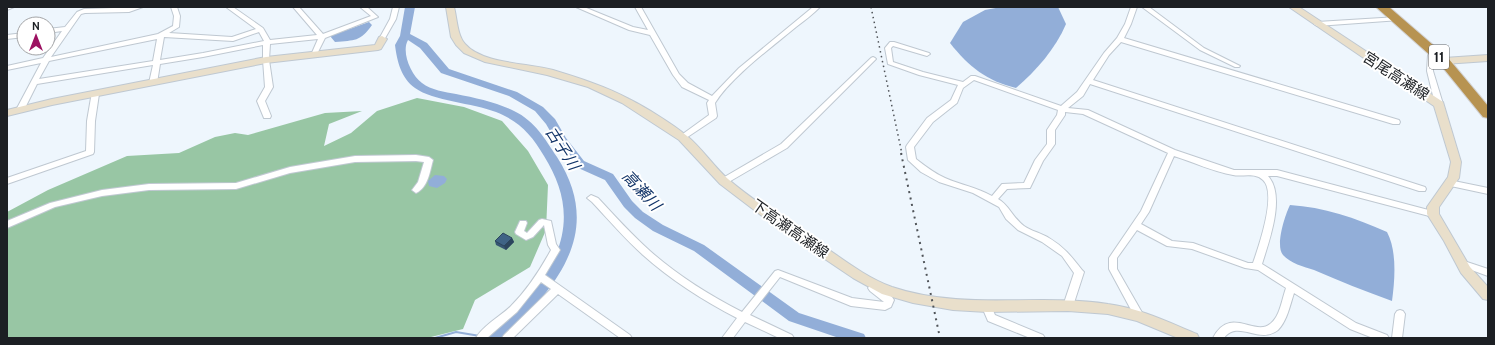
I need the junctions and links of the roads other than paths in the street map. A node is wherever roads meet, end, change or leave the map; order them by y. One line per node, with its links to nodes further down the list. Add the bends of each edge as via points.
1 (11, 7): 16 (street)
2 (140, 7): 17 (street, via 129,10)
3 (174, 7): 24 (street, via 177,16 176,27)
4 (229, 7): 21 (street)
5 (296, 7): 25 (street)
6 (363, 7): 25 (street, via 375,17)
7 (396, 7): 26 (street, via 393,19)
8 (450, 7): 52 (main road, 下高瀬高瀬線, via 458,43 474,56 549,72 591,85 626,102)
9 (579, 7): 23 (street, via 631,29)
10 (638, 7): 23 (street)
11 (817, 7): 44 (street, via 731,79)
12 (1134, 7): 27 (street)
13 (1145, 7): 37 (street, via 1202,49)
14 (1291, 7): 19 (main road, 宮尾高瀬線)
15 (1382, 7): 18 (highway, 11)
16 (7, 8)
17 (83, 9): 20 (street)
18 (1398, 19): 19 (street); 31 (highway, 11)
19 (1316, 24): 45 (main road, 宮尾高瀬線)
20 (67, 29): 22 (street); 32 (street)
21 (261, 29): 24 (street, via 233,39); 28 (street)
22 (56, 30)
23 (652, 33): 44 (street, via 676,75 685,85)
24 (161, 35): 32 (street); 36 (street)
25 (322, 37): 28 (street); 30 (street)
26 (382, 39): 30 (main road, via 378,47)
27 (1120, 39): 39 (street, via 1106,54); 51 (street)
28 (266, 43): 35 (street); 36 (street)
29 (927, 54): 42 (street, via 892,43 888,48 890,63 921,74)
30 (314, 55): 35 (main road)
31 (1440, 57): 33 (main road); 45 (street, via 1431,55 1430,71); 49 (highway, 11)
32 (47, 58): 38 (street); 40 (street)
33 (1488, 58)
34 (872, 59): 56 (street, via 784,146)
35 (266, 60): 41 (main road); 50 (street, via 269,87 261,101)
36 (156, 62): 40 (street); 41 (street)
37 (1236, 66)
38 (7, 68)
39 (1089, 81): 46 (street, via 1080,94); 58 (street)
40 (35, 82): 47 (street)
41 (153, 84): 43 (main road)
42 (964, 84): 46 (street, via 973,76); 62 (street, via 954,101 930,120 910,147 910,156 917,166 942,180 976,191)
43 (95, 94): 47 (main road); 55 (street, via 90,152)
44 (713, 100): 52 (street, via 713,116)
45 (1439, 104): 57 (main road, 宮尾高瀬線, via 1456,162 1453,178)
46 (1062, 108): 53 (street, via 1085,112 1108,121); 62 (street, via 1051,130 1051,144 1039,160 1027,186 1005,186)
47 (20, 110): 48 (main road)
48 (7, 113)
49 (1488, 114)
50 (268, 116)
51 (1396, 122)
52 (683, 138): 56 (main road, 下高瀬高瀬線)
53 (1172, 152): 54 (street, via 1234,173); 66 (street)
54 (1258, 173): 63 (street, via 1277,173); 68 (street, via 1266,178 1272,196 1266,241 1256,265)
55 (7, 180)
56 (724, 181): 71 (main road, 下高瀬高瀬線)
57 (1449, 183): 60 (street); 63 (main road, 宮尾高瀬線, via 1433,207)
58 (1422, 189)
59 (416, 190): 65 (street, via 422,183 429,160 355,159 283,172 236,186 149,187 102,193 53,205)
60 (1488, 192)
61 (590, 198): 79 (street, via 668,271 724,307)
62 (993, 201): 75 (street, via 1002,205 1020,228 1045,240 1065,254 1079,272)
63 (1433, 214): 67 (main road)
64 (523, 223): 70 (street, via 519,232 526,238 542,222 548,223 552,245 556,250)
65 (7, 225)
66 (1137, 226): 68 (street, via 1170,244 1205,249 1248,266); 78 (street, via 1113,258 1113,269)
67 (1460, 262): 69 (street); 74 (main road, via 1470,277)
68 (1261, 267): 72 (street)
69 (1488, 273)
70 (540, 276): 73 (street); 80 (street, via 513,309)
71 (857, 276): 76 (main road, 下高瀬高瀬線, via 886,290 913,298 953,305); 79 (street, via 886,296 888,304 885,306 851,302 778,273)
72 (1291, 286): 87 (street, via 1275,327 1269,330 1255,330 1230,326 1221,332); 88 (street, via 1353,326)
73 (556, 288): 81 (street); 82 (street)
74 (1488, 295)
75 (1068, 306): 76 (main road, 下高瀬高瀬線); 78 (main road, 下高瀬高瀬線, via 1108,309)
76 (987, 307): 85 (street, via 991,318)
77 (1400, 314): 89 (street)
78 (1139, 316): 86 (main road, 下高瀬高瀬線)
79 (745, 317): 83 (street); 84 (street)
80 (482, 337)
81 (507, 338)
82 (627, 338)
83 (727, 338)
84 (789, 338)
85 (1040, 338)
86 (1192, 338)
87 (1218, 338)
88 (1384, 338)
89 (1397, 338)

